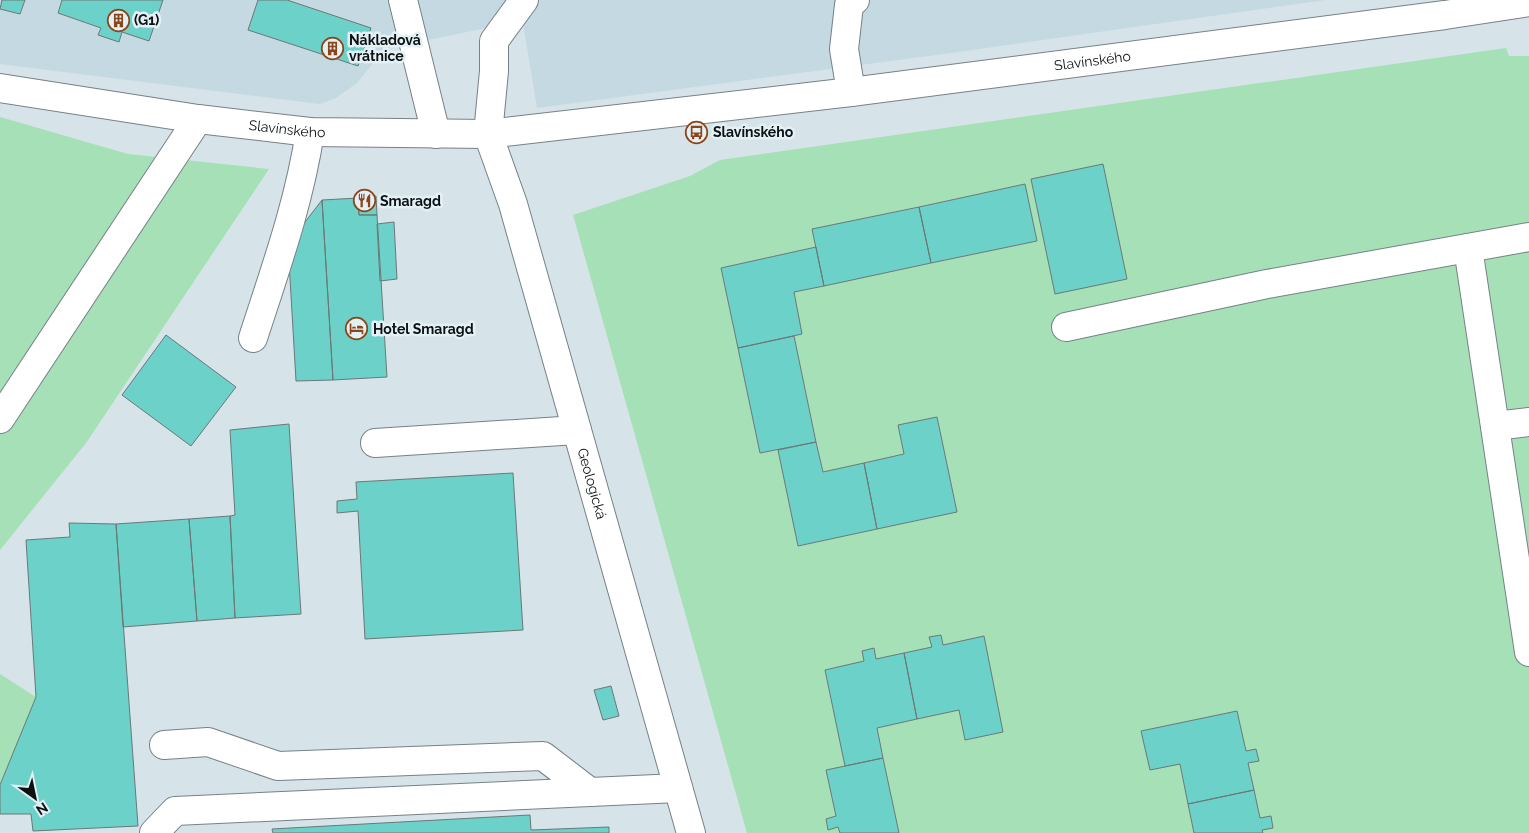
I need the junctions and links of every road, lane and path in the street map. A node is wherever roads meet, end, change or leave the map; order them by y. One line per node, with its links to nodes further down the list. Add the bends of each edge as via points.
1 (403, 0): 10 (street)
2 (524, 0): 11 (street, via 494,41)
3 (855, 0): 7 (street, via 850,5 844,49)
4 (1522, 4): 5 (street, Slavínského)
5 (1444, 8): 7 (street, Slavínského)
6 (0, 88): 8 (street, Slavínského)
7 (851, 92): 11 (street, Slavínského)
8 (198, 119): 9 (street, Slavínského); 16 (street)
9 (310, 132): 10 (street, Slavínského); 15 (street, via 293,217)
10 (436, 134): 11 (street, Slavínského)
11 (488, 134): 19 (street, Geologická, via 513,204)
12 (1529, 237): 13 (street)
13 (1468, 248): 14 (street, via 1267,284); 18 (street)
14 (1066, 327)
15 (253, 338)
16 (0, 419)
17 (1529, 422): 18 (street)
18 (1496, 426): 21 (street)
19 (577, 430): 20 (street); 23 (street, Geologická)
20 (375, 443)
21 (1528, 638)
22 (164, 745): 24 (street, via 208,742 278,766 543,756)
23 (678, 788): 24 (street); 26 (street, Geologická)
24 (590, 792): 25 (street, via 175,811)
25 (154, 833)
26 (691, 833)

